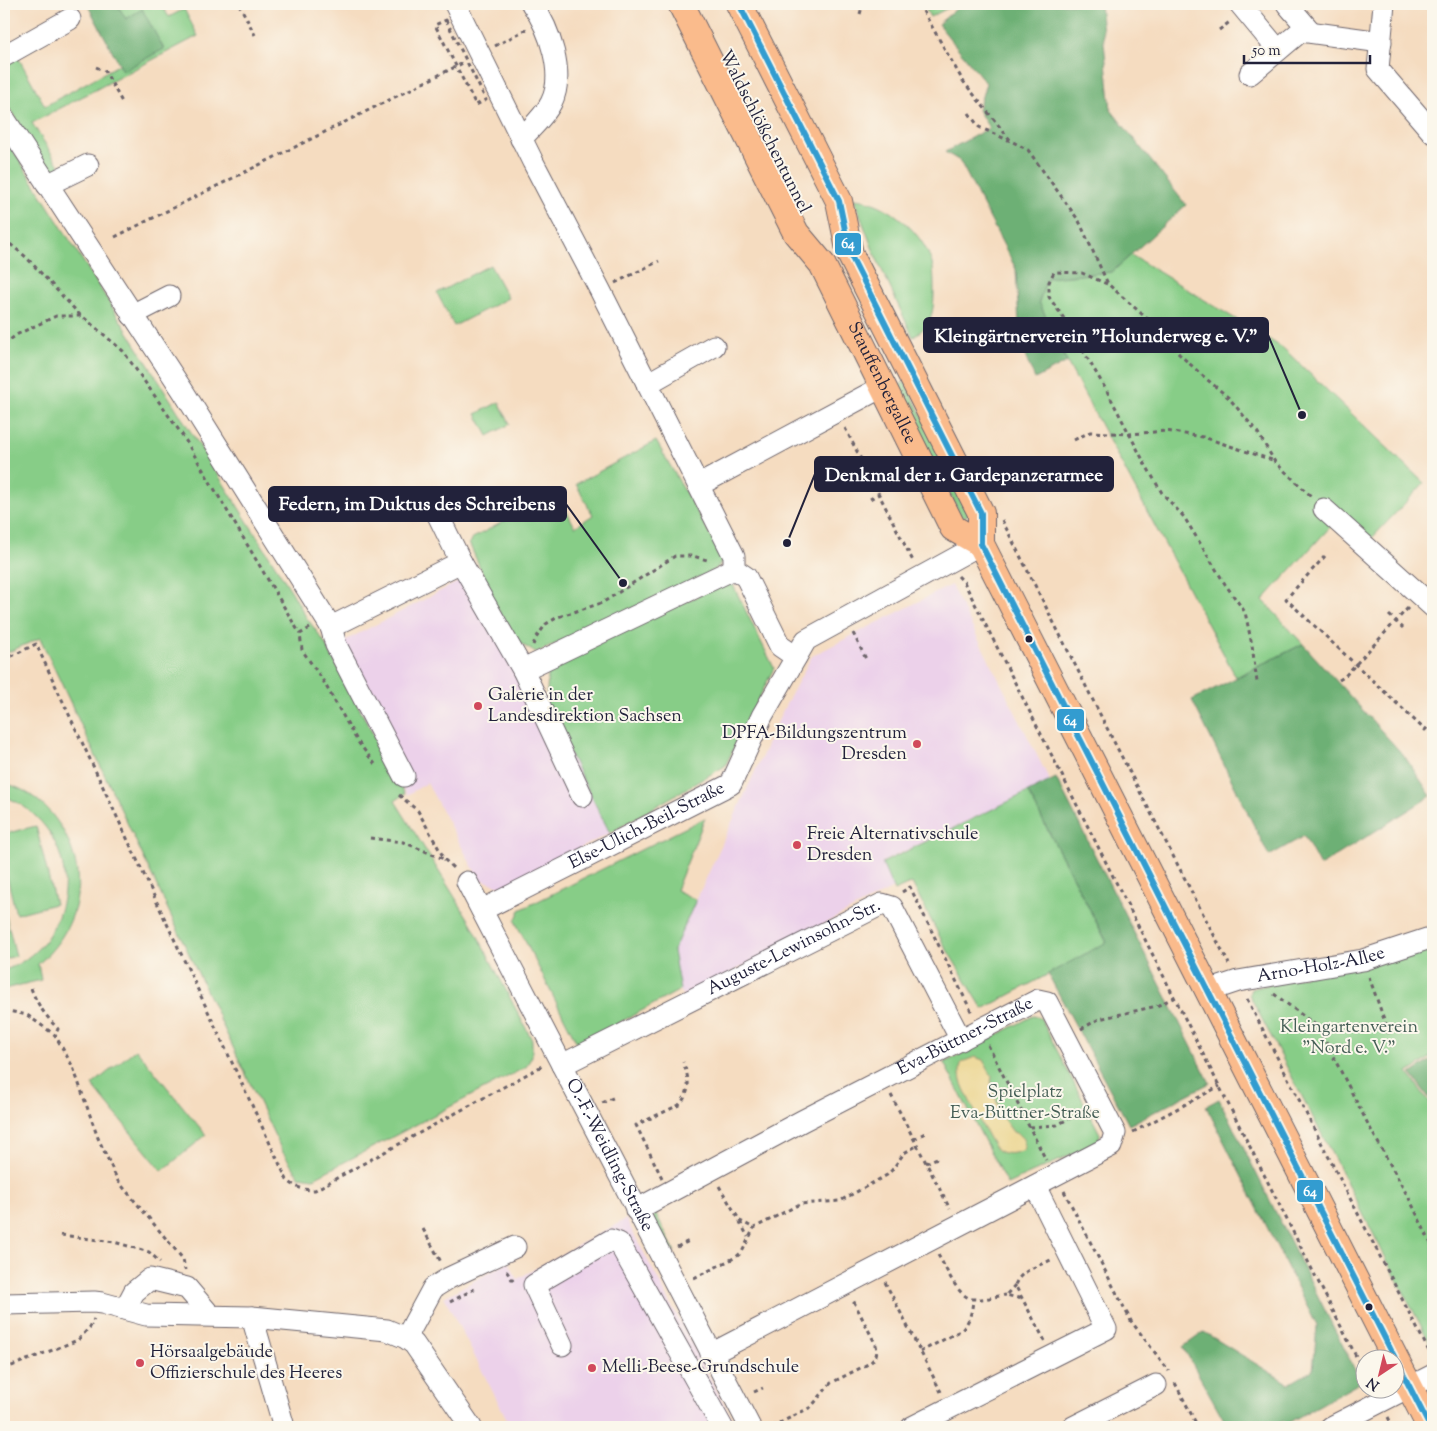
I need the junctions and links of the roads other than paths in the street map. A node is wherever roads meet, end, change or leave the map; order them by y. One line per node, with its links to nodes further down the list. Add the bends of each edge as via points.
1 (455, 4): 18 (street, via 473,58)
2 (681, 4): 22 (main road, Stauffenbergallee, via 796,233)
3 (700, 4): 22 (main road, Waldschlößchentunnel, via 810,224)
4 (722, 4): 21 (main road, Waldschlößchentunnel, via 825,211)
5 (739, 4): 21 (main road, Stauffenbergallee, via 839,200)
6 (1240, 4): 13 (street)
7 (1287, 4): 11 (street)
8 (1384, 4): 12 (street)
9 (537, 12): 18 (street, via 554,52 556,88 547,110)
10 (70, 19): 14 (street)
11 (1311, 32): 12 (street); 13 (street, via 1301,31)
12 (1381, 42): 17 (street, via 1378,69)
13 (1278, 50): 15 (street)
14 (4, 56)
15 (1250, 74)
16 (4, 118): 20 (street)
17 (1433, 133)
18 (521, 139): 26 (street)
19 (88, 166): 20 (street)
20 (47, 185): 24 (street)
21 (850, 254): 31 (main road, Stauffenbergallee, via 981,513)
22 (822, 264): 27 (main road, Stauffenbergallee)
23 (169, 296): 24 (street)
24 (132, 315): 35 (street, via 183,391)
25 (714, 346): 26 (street)
26 (648, 384): 28 (street)
27 (882, 386): 28 (street); 31 (main road, Stauffenbergallee, via 953,528)
28 (699, 485): 33 (street, via 734,556)
29 (432, 503): 32 (street)
30 (1324, 509): 34 (street)
31 (981, 544): 36 (street, Else-Ulich-Beil-Straße, via 806,640); 43 (main road)
32 (461, 562): 35 (street); 37 (street)
33 (734, 569): 36 (street, via 746,577 780,646); 37 (street)
34 (1427, 601)
35 (322, 626): 38 (street, via 336,645)
36 (796, 657): 41 (street, Else-Ulich-Beil-Straße, via 762,716 731,784)
37 (523, 670): 39 (street)
38 (404, 776)
39 (582, 796)
40 (467, 882): 41 (street, O.-F.-Weidling-Straße)
41 (482, 910): 45 (street, O.-F.-Weidling-Straße)
42 (1433, 937): 43 (street, Arno-Holz-Allee, via 1363,960 1268,976)
43 (1208, 991): 58 (main road)
44 (961, 1040): 45 (street, Auguste-Lewinsohn-Str., via 887,905); 46 (street, Eva-Büttner-Straße, via 1038,1000 1047,1002 1115,1133 1111,1146); 47 (street, Eva-Büttner-Straße)
45 (560, 1062): 47 (street, O.-F.-Weidling-Straße)
46 (1035, 1186): 55 (street); 64 (street, via 1106,1328)
47 (636, 1210): 55 (street, O.-F.-Weidling-Straße)
48 (515, 1246): 53 (street, via 433,1288)
49 (4, 1304): 50 (street, via 102,1302)
50 (125, 1309): 51 (street, via 146,1315); 51 (street, via 134,1292 150,1279 187,1288)
51 (210, 1315): 52 (street)
52 (252, 1317): 53 (street, via 387,1330); 60 (street)
53 (406, 1338): 61 (street, via 414,1344)
54 (562, 1345): 62 (street, via 534,1284 611,1240 619,1243)
55 (711, 1354): 63 (street, O.-F.-Weidling-Straße)
56 (1433, 1375): 58 (street)
57 (1156, 1385): 65 (street)
58 (1410, 1387): 59 (street); 66 (main road)
59 (1341, 1425)
60 (284, 1427)
61 (470, 1427)
62 (722, 1427)
63 (750, 1427)
64 (912, 1427)
65 (1073, 1427)
66 (1430, 1427)

